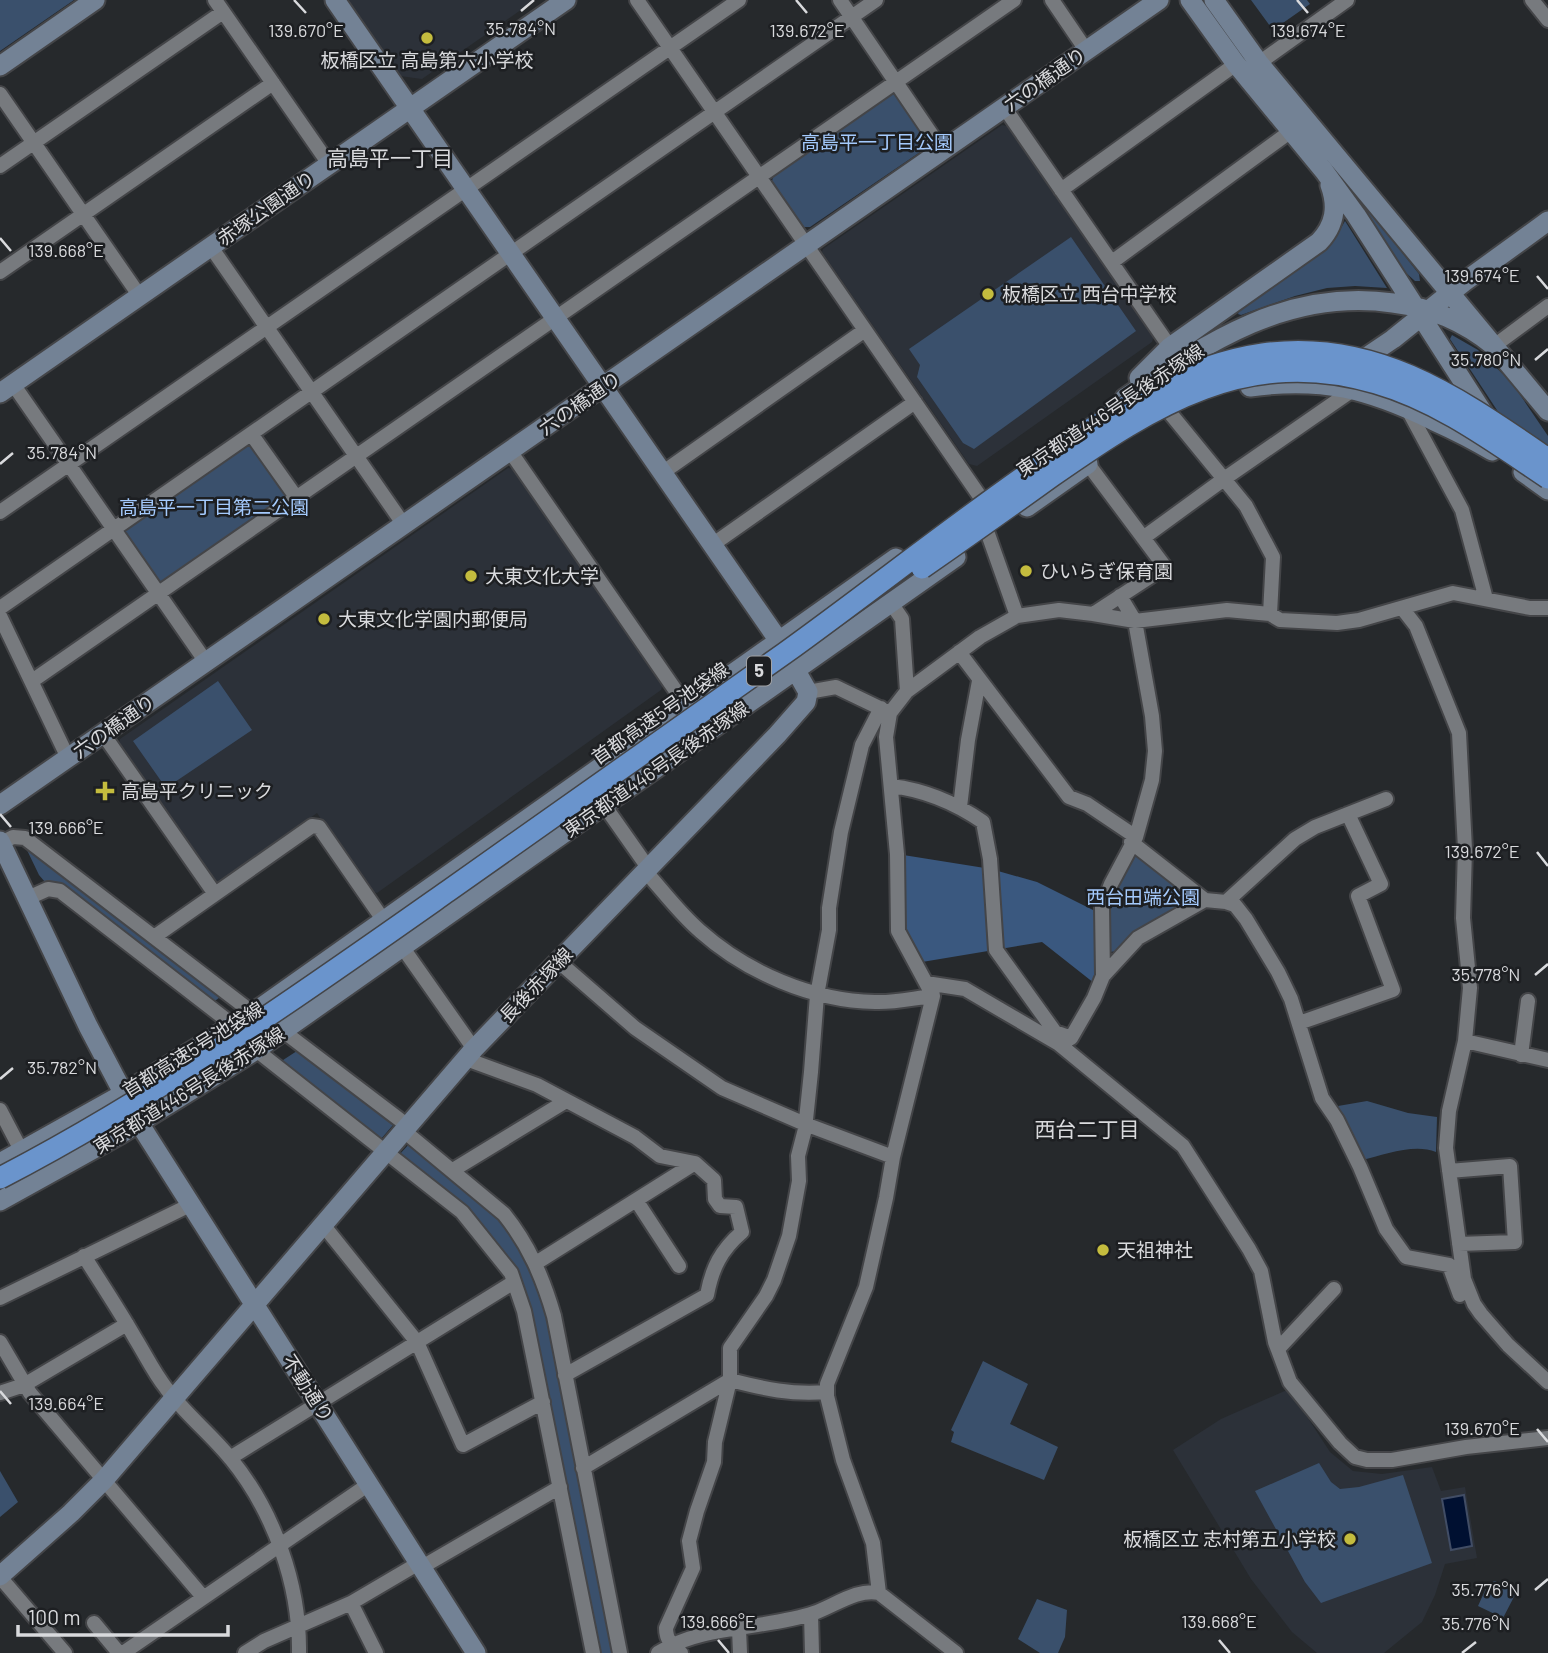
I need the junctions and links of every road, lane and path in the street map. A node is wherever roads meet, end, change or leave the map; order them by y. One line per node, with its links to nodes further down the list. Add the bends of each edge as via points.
1 (95, 0): 22 (main road)
2 (335, 0): 27 (main road)
3 (566, 0): 27 (main road, 赤塚公園通り)
4 (637, 0): 18 (street)
5 (739, 0): 18 (street)
6 (840, 0): 16 (street)
7 (876, 0): 16 (street)
8 (1014, 0): 23 (street)
9 (1052, 0): 19 (street)
10 (1159, 0): 19 (main road, 六の橋通り)
11 (1190, 0): 21 (main road, 東京都道446号長後赤塚線)
12 (1214, 0): 20 (main road, 東京都道446号長後赤塚線)
13 (1347, 0): 20 (street)
14 (1532, 0): 17 (street)
15 (219, 6): 24 (street); 30 (street)
16 (851, 18): 23 (street); 28 (street)
17 (1548, 20)
18 (670, 48): 28 (street); 36 (street)
19 (1086, 50): 26 (main road, 六の橋通り)
20 (1259, 63): 45 (main road, 東京都道446号長後赤塚線)
21 (1236, 64): 29 (main road, 東京都道446号長後赤塚線); 37 (street)
22 (0, 66)
23 (895, 81): 31 (street); 35 (street)
24 (272, 83): 32 (street); 38 (street)
25 (0, 94): 30 (street)
26 (1004, 107): 31 (main road, 六の橋通り); 37 (street)
27 (410, 108): 32 (main road, 赤塚公園通り); 36 (main road)
28 (715, 113): 35 (street); 42 (street)
29 (1291, 131): 34 (main road, 東京都道446号長後赤塚線); 43 (street)
30 (34, 142): 33 (street); 38 (street)
31 (942, 150): 40 (main road, 六の橋通り)
32 (329, 164): 41 (main road, 赤塚公園通り)
33 (0, 166)
34 (1324, 171): 48 (main road, 東京都道446号長後赤塚線); 53 (main road, via 1335,205 1327,234)
35 (759, 177): 40 (street); 49 (street)
36 (466, 189): 42 (main road); 50 (street)
37 (1061, 190): 43 (street)
38 (84, 215): 44 (street); 46 (street)
39 (1548, 221): 45 (main road)
40 (806, 246): 51 (street); 55 (main road, 六の橋通り)
41 (211, 247): 46 (main road, 赤塚公園通り); 50 (street)
42 (511, 254): 49 (main road); 58 (street)
43 (1112, 262): 53 (street)
44 (0, 272)
45 (1451, 292): 48 (main road); 52 (main road, 東京都道446号長後赤塚線)
46 (139, 295): 56 (main road, 赤塚公園通り)
47 (1548, 306): 52 (street)
48 (1422, 311): 52 (main road, 東京都道446号長後赤塚線, via 1455,319); 54 (main road, via 1393,340); 61 (main road, 東京都道446号長後赤塚線, via 1379,301 1332,301 1284,311 1201,347); 70 (main road, 東京都道446号長後赤塚線)
49 (555, 318): 55 (main road); 66 (street)
50 (266, 328): 58 (street); 68 (street)
51 (865, 330): 59 (street); 71 (street)
52 (1494, 346): 62 (main road, 東京都道446号長後赤塚線)
53 (1170, 347): 61 (main road)
54 (1326, 385): 57 (main road, 東京都道446号長後赤塚線); 63 (main road, 東京都道446号長後赤塚線, via 1301,382 1244,387)
55 (603, 387): 65 (main road, 六の橋通り); 71 (main road)
56 (6, 388): 68 (street)
57 (1354, 389): 60 (main road, 東京都道446号長後赤塚線); 73 (street)
58 (312, 393): 64 (street); 66 (street)
59 (915, 402): 76 (street); 82 (street)
60 (1407, 408): 70 (main road, 東京都道446号長後赤塚線); 85 (street, via 1462,510)
61 (1106, 411): 76 (main road, 東京都道446号長後赤塚線)
62 (1548, 411)
63 (1170, 413): 69 (main road, 東京都道446号長後赤塚線); 73 (street)
64 (252, 435): 75 (street); 79 (street)
65 (510, 451): 78 (main road, 六の橋通り); 103 (street)
66 (356, 457): 75 (street); 78 (street)
67 (1548, 459): 151 (highway, 首都高速5号池袋線 / 5, bridge, via 1433,387 1368,360 1319,352 1279,352 1223,362 1178,377 1134,400 985,503 787,651 252,1028)
68 (69, 464): 77 (street); 79 (street)
69 (1088, 464): 80 (main road, 東京都道446号長後赤塚線); 81 (street)
70 (1518, 468): 74 (main road, 東京都道446号長後赤塚線)
71 (663, 473): 82 (main road)
72 (1548, 478): 152 (highway, 首都高速5号池袋線 / 5, bridge, via 1443,412 1390,388 1349,377 1297,372 1255,375 1208,386 1164,404 1082,455 260,1035 132,1115)
73 (1224, 479): 81 (street); 91 (street, via 1273,557)
74 (1548, 490)
75 (296, 498): 83 (street)
76 (981, 498): 95 (main road, 東京都道446号長後赤塚線)
77 (0, 512)
78 (404, 525): 97 (main road, 六の橋通り)
79 (114, 530): 83 (street); 87 (street)
80 (988, 534): 86 (main road, 東京都道446号長後赤塚線); 92 (street)
81 (1143, 538): 84 (street, via 1165,567)
82 (712, 545): 95 (main road)
83 (158, 594): 97 (street); 99 (street)
84 (1120, 596): 90 (street); 94 (street)
85 (1486, 599): 88 (street, via 1453,593); 89 (street)
86 (891, 603): 98 (main road, 東京都道446号長後赤塚線); 101 (street, via 902,619)
87 (0, 608)
88 (1402, 608): 91 (street, via 1337,623 1280,620); 133 (street, via 1416,626 1460,733 1463,918 1470,988)
89 (1548, 608)
90 (1093, 614): 92 (street, via 1059,610); 94 (street)
91 (1270, 614): 94 (street, via 1227,610)
92 (1017, 616): 96 (street)
93 (0, 617): 99 (street)
94 (1135, 621): 113 (street, via 1155,751 1152,780)
95 (779, 641): 98 (main road); 103 (main road, 東京都道446号長後赤塚線)
96 (959, 652): 100 (street); 101 (street)
97 (206, 662): 105 (main road, 六の橋通り)
98 (795, 672): 102 (main road); 110 (main road, 東京都道446号長後赤塚線)
99 (32, 681): 106 (street)
100 (979, 681): 111 (street); 113 (street, via 1069,797 1087,804)
101 (907, 691): 104 (street)
102 (808, 692): 104 (street, via 836,687); 115 (main road, 長後赤塚線, via 806,702 777,735)
103 (687, 707): 120 (main road, 東京都道446号長後赤塚線)
104 (886, 710): 107 (street); 126 (street, via 862,745 841,832)
105 (103, 734): 106 (main road, 六の橋通り); 116 (street)
106 (68, 758): 109 (main road, 六の橋通り)
107 (891, 786): 111 (street, via 917,789); 125 (street, via 898,930)
108 (1386, 799): 112 (street)
109 (0, 805)
110 (604, 805): 115 (street); 122 (main road, 東京都道446号長後赤塚線)
111 (960, 807): 132 (street, via 983,822 996,950)
112 (1348, 814): 119 (street, via 1295,839); 129 (street, via 1381,884 1358,896 1393,990)
113 (1133, 839): 118 (street); 124 (street, via 1102,907)
114 (1, 842): 117 (main road, 不動通り); 121 (street, via 25,838)
115 (648, 870): 123 (main road, 長後赤塚線); 126 (street, via 694,926 719,946 748,965)
116 (215, 894): 120 (street, via 312,825 319,827); 121 (street)
117 (28, 898): 130 (street, via 48,889 60,891); 138 (main road, 不動通り)
118 (1205, 900): 119 (street); 124 (street, via 1138,938)
119 (1226, 902): 129 (street, via 1234,905 1259,939)
120 (384, 921): 128 (main road, 東京都道446号長後赤塚線)
121 (154, 937): 128 (street)
122 (403, 948): 131 (main road, 東京都道446号長後赤塚線); 135 (street)
123 (559, 962): 135 (main road, 長後赤塚線); 142 (street, via 635,1028 722,1088)
124 (1103, 976): 132 (street)
125 (930, 990): 126 (street, via 876,1003); 132 (street, via 965,989); 146 (street)
126 (817, 995): 142 (street)
127 (1528, 1001): 136 (street)
128 (253, 1013): 130 (main road, 東京都道446号長後赤塚線)
129 (1299, 1023): 164 (street, via 1322,1098 1360,1167 1386,1229 1406,1257 1449,1265 1465,1307)
130 (233, 1025): 138 (main road, 東京都道446号長後赤塚線)
131 (283, 1031): 134 (main road, 東京都道446号長後赤塚線); 143 (street)
132 (1065, 1041): 169 (street, via 1183,1146 1261,1271)
133 (1465, 1041): 136 (street); 150 (street, via 1447,1132)
134 (256, 1050): 141 (main road, 東京都道446号長後赤塚線); 144 (street)
135 (470, 1054): 139 (street); 143 (main road, 長後赤塚線)
136 (1521, 1055): 137 (street)
137 (1548, 1060)
138 (123, 1094): 141 (main road, 不動通り); 145 (main road, 東京都道446号長後赤塚線)
139 (566, 1101): 148 (street, via 660,1156); 149 (street)
140 (0, 1110): 145 (street)
141 (139, 1123): 154 (main road, 東京都道446号長後赤塚線); 155 (main road, 不動通り)
142 (805, 1124): 146 (street); 171 (street, via 789,1236 770,1288 730,1348)
143 (406, 1128): 144 (main road, 長後赤塚線); 149 (street)
144 (387, 1151): 156 (main road, 長後赤塚線); 161 (street, via 462,1212)
145 (22, 1152): 147 (main road, 東京都道446号長後赤塚線)
146 (893, 1157): 174 (street, via 866,1287)
147 (0, 1163)
148 (695, 1163): 153 (street); 170 (street, via 714,1180 720,1206 736,1208 742,1232 719,1257 707,1294)
149 (453, 1170): 159 (street, via 504,1214)
150 (1449, 1171): 157 (street); 157 (street, via 1510,1166 1515,1242)
151 (0, 1178)
152 (0, 1189)
153 (636, 1200): 159 (street); 160 (street)
154 (0, 1201)
155 (190, 1205): 158 (street); 165 (main road, 不動通り)
156 (324, 1226): 165 (main road, 長後赤塚線); 168 (street)
157 (1459, 1244): 164 (street, via 1464,1279)
158 (84, 1256): 163 (street); 166 (street)
159 (536, 1263): 170 (street, via 554,1316)
160 (679, 1265)
161 (514, 1282): 168 (street); 177 (street)
162 (1334, 1289): 169 (street)
163 (0, 1298)
164 (1474, 1304): 172 (street, via 1508,1345)
165 (255, 1305): 176 (main road, 長後赤塚線); 178 (main road, 不動通り)
166 (127, 1324): 173 (street); 176 (street)
167 (0, 1342): 173 (street)
168 (417, 1342): 177 (street, via 463,1445); 178 (street)
169 (1278, 1349): 179 (street, via 1290,1382 1355,1457 1392,1460)
170 (565, 1376): 181 (street)
171 (730, 1380): 174 (street, via 774,1392); 181 (street); 195 (street, via 714,1462 689,1541 693,1568 666,1628)
172 (1548, 1381)
173 (24, 1385): 175 (street); 182 (street)
174 (827, 1392): 188 (street, via 842,1460 873,1543)
175 (0, 1393)
176 (175, 1399): 180 (street); 182 (main road, 長後赤塚線)
177 (543, 1402): 184 (street)
178 (318, 1404): 180 (street); 183 (main road, 不動通り)
179 (1548, 1438)
180 (230, 1458): 185 (street, via 258,1499)
181 (583, 1468): 203 (street)
182 (104, 1480): 187 (main road, 長後赤塚線); 189 (street)
183 (369, 1484): 185 (street); 186 (main road, 不動通り)
184 (560, 1487): 186 (street); 202 (street)
185 (280, 1544): 189 (street); 193 (street)
186 (420, 1565): 190 (street); 201 (main road, 不動通り)
187 (0, 1576): 196 (street)
188 (879, 1593): 191 (street, via 869,1590); 207 (street)
189 (203, 1597): 197 (street)
190 (351, 1602): 193 (street); 200 (street)
191 (811, 1614): 194 (street); 206 (street)
192 (94, 1623): 197 (street)
193 (298, 1627): 198 (street); 199 (street)
194 (739, 1629): 195 (street, via 684,1640); 205 (street)
195 (676, 1649): 204 (street)
196 (65, 1653)
197 (121, 1653)
198 (245, 1653)
199 (299, 1653)
200 (376, 1653)
201 (476, 1653)
202 (593, 1653)
203 (620, 1653)
204 (658, 1653)
205 (740, 1653)
206 (813, 1653)
207 (956, 1653)

